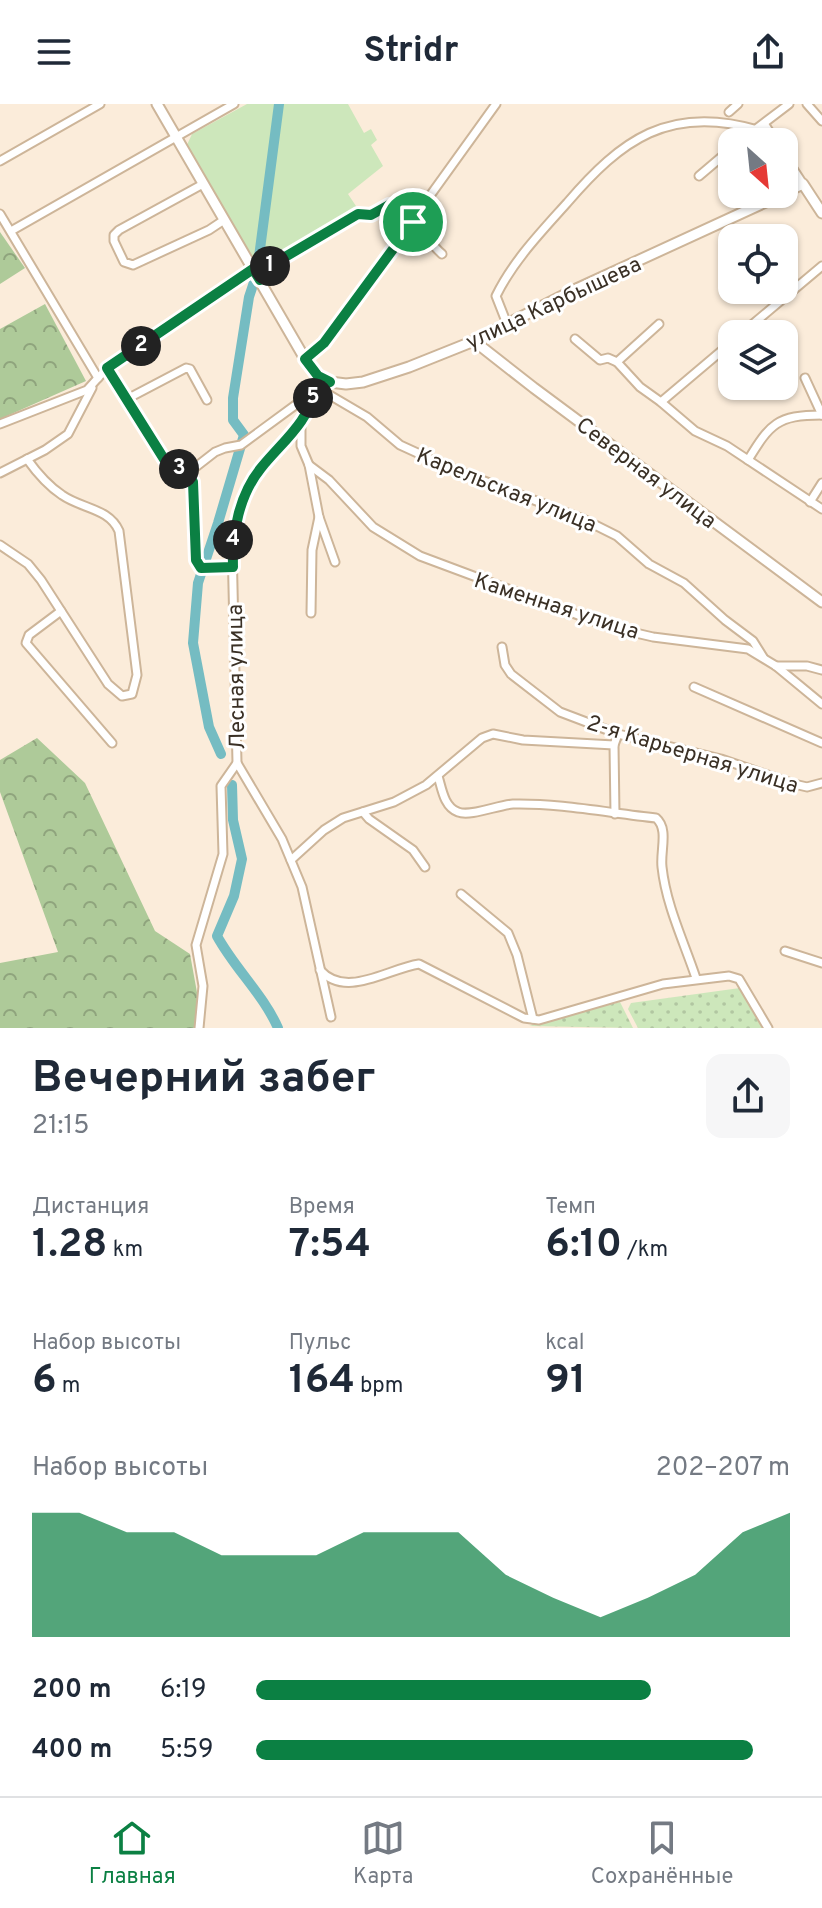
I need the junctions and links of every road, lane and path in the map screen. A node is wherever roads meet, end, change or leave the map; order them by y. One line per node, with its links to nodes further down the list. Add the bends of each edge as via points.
1 (100, 104): 15 (street)
2 (157, 104): 13 (main road)
3 (234, 104): 13 (street)
4 (496, 104): 25 (street)
5 (738, 104): 9 (street)
6 (789, 104): 11 (street)
7 (807, 104): 10 (street)
8 (719, 111): 9 (street)
9 (729, 112): 11 (street)
10 (822, 121)
11 (762, 128)
12 (629, 134): 32 (street, улица Карбышева, via 534,239 496,296)
13 (175, 136): 18 (main road); 26 (street)
14 (718, 160): 16 (street)
15 (0, 161)
16 (699, 176)
17 (798, 176): 19 (street)
18 (203, 184): 24 (main road); 24 (street, via 119,230 114,241 124,262 133,265)
19 (803, 184): 20 (main road, улица Карбышева); 22 (main road)
20 (798, 187)
21 (753, 208): 32 (main road, улица Карбышева)
22 (822, 213)
23 (0, 214): 26 (street)
24 (224, 220): 29 (main road)
25 (413, 222): 27 (street); 30 (street, via 389,205 371,215 358,214 268,267); 37 (street, via 324,343)
26 (11, 231): 41 (street)
27 (442, 254)
28 (822, 266): 31 (street)
29 (253, 269): 30 (main road); 39 (street)
30 (260, 280): 37 (main road)
31 (758, 320)
32 (507, 324): 35 (main road, улица Карбышева)
33 (659, 324): 38 (street)
34 (575, 339): 38 (street, via 600,360)
35 (474, 341): 43 (main road, улица Карбышева, via 363,382); 64 (main road, Северная улица)
36 (718, 354): 48 (street)
37 (305, 359): 40 (main road)
38 (617, 362): 48 (street)
39 (107, 368): 41 (street); 46 (street)
40 (318, 376): 43 (main road); 45 (street, Лесная улица)
41 (98, 378): 44 (street)
42 (805, 378): 49 (street)
43 (330, 382): 45 (street)
44 (93, 386): 50 (street); 52 (street, via 68,434)
45 (315, 391): 51 (street, Лесная улица); 56 (street, via 241,445 215,452); 68 (street, Карельская улица, via 367,417 400,445 617,536 741,630)
46 (127, 399): 47 (street, via 186,368); 56 (street, via 169,467)
47 (207, 400)
48 (661, 402): 53 (street, via 695,431)
49 (822, 415): 53 (street, via 785,418 767,429)
50 (0, 424)
51 (301, 424): 54 (street, via 301,446); 63 (street, Лесная улица, via 243,496 232,543)
52 (27, 459): 55 (street); 65 (street, via 42,480 63,496 108,515 119,531 137,675 132,694 122,696 108,684)
53 (748, 460): 58 (street)
54 (309, 465): 60 (street); 68 (street, Каменная улица, via 373,527 454,571 610,627 748,649)
55 (0, 473)
56 (188, 473): 63 (street, via 193,482 196,560 203,568)
57 (822, 483): 58 (street)
58 (810, 502): 59 (street)
59 (822, 509)
60 (319, 517): 62 (street); 66 (street, via 312,550)
61 (0, 545): 65 (street, via 28,564)
62 (335, 562)
63 (233, 567): 77 (street, Лесная улица)
64 (822, 602)
65 (61, 611): 74 (street, via 26,643)
66 (311, 613)
67 (502, 647): 73 (street, 2-я Карьерная улица, via 505,665 529,690 560,712)
68 (764, 659): 69 (street, Каменная улица)
69 (776, 666): 70 (street); 72 (street, Каменная улица)
70 (822, 670)
71 (694, 687): 75 (street)
72 (822, 704)
73 (618, 734): 76 (street); 79 (street, 2-я Карьерная улица, via 807,787)
74 (112, 743)
75 (822, 743)
76 (614, 745): 78 (street, 2-я Карьерная улица, via 493,734); 81 (street)
77 (237, 763): 82 (street, Лесная улица); 93 (street, Лесная улица, via 221,786 223,854 196,945 203,986)
78 (438, 776): 80 (street, 2-я Карьерная улица, via 394,802); 81 (street, via 446,804 463,814 528,804)
79 (822, 783)
80 (363, 812): 82 (street, 2-я Карьерная улица, via 324,830); 83 (street, via 413,850)
81 (615, 814): 88 (street, via 661,823 667,893)
82 (291, 860): 87 (street, Лесная улица)
83 (425, 867)
84 (461, 894): 92 (street, via 508,933)
85 (785, 951): 86 (street)
86 (822, 963)
87 (320, 970): 89 (street); 90 (street, Лесная улица)
88 (696, 978): 92 (street); 94 (street, via 739,979)
89 (345, 984): 90 (street); 92 (street, via 419,964)
90 (325, 992): 91 (street, Лесная улица)
91 (331, 1017)
92 (533, 1019)
93 (199, 1028)
94 (768, 1028)

